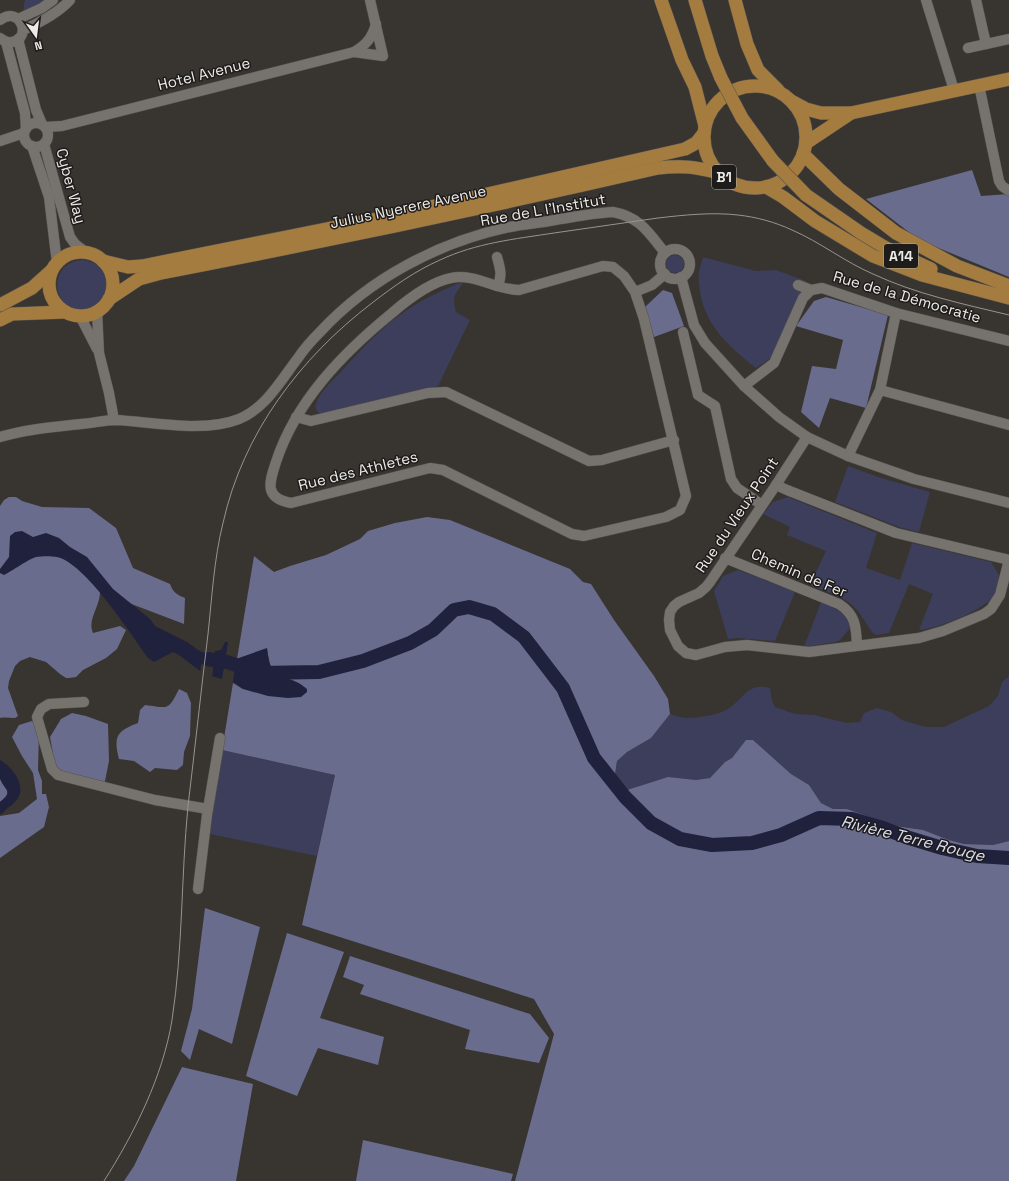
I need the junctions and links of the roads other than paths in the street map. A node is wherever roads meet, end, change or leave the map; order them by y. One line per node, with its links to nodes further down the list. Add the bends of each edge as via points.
1 (53, 0): 9 (street, via 42,8)
2 (70, 0): 12 (street)
3 (370, 0): 11 (street)
4 (661, 0): 26 (main road, via 682,60 695,87)
5 (695, 0): 45 (main road, A14, bridge, via 712,56 742,118 773,161 806,195 886,248 933,270)
6 (735, 0): 21 (main road, via 747,44 758,70)
7 (926, 0): 20 (street)
8 (976, 0): 15 (street)
9 (18, 18): 10 (street, via 6,16); 12 (street, via 23,26)
10 (0, 20)
11 (376, 24): 17 (street, Hotel Avenue, via 369,41); 17 (street, Hotel Avenue, via 384,56)
12 (21, 35): 14 (street, via 11,42); 24 (street, via 36,110)
13 (1009, 39): 15 (street)
14 (3, 40): 27 (street, Cyber Way, via 25,113)
15 (986, 44): 16 (street)
16 (968, 48)
17 (354, 52): 25 (street, Hotel Avenue)
18 (1009, 79): 19 (main road, Julius Nyerere Avenue / B1)
19 (979, 85): 20 (main road, Julius Nyerere Avenue / B1); 33 (street, via 999,181)
20 (954, 90): 23 (main road, Julius Nyerere Avenue / B1)
21 (779, 92): 22 (main road, Julius Nyerere Avenue / B1); 26 (main road, Julius Nyerere Avenue / B1, via 764,87 748,86 734,91 720,100 711,112)
22 (793, 102): 23 (main road, Julius Nyerere Avenue / B1, via 821,113); 30 (main road, Julius Nyerere Avenue / B1, via 806,128)
23 (851, 113): 30 (main road, Julius Nyerere Avenue / B1)
24 (43, 125): 25 (street, Hotel Avenue); 27 (street, via 35,123 28,126); 29 (street, via 48,133)
25 (62, 126): 29 (street, Hotel Avenue)
26 (705, 130): 31 (main road, Julius Nyerere Avenue / B1, via 705,148); 37 (main road, Julius Nyerere Avenue / B1, via 696,143 685,149 391,216 142,266 128,267)
27 (27, 137): 28 (street); 29 (street, via 40,146); 38 (street, Cyber Way, via 49,197 55,236)
28 (4, 140)
29 (46, 140): 35 (street, Cyber Way, via 70,237)
30 (805, 148): 32 (main road, Julius Nyerere Avenue / B1, via 791,172 782,180); 45 (main road, via 839,189 896,234)
31 (719, 173): 32 (main road, Julius Nyerere Avenue / B1, via 737,184); 46 (main road, Julius Nyerere Avenue / B1, via 694,167 658,168 537,196 161,273 140,279)
32 (766, 186): 45 (main road, via 815,221 873,256 922,275)
33 (1009, 191)
34 (665, 252): 39 (street, via 660,265); 40 (street, via 678,249 686,253 690,266); 59 (street, Rue de L l'Institut, via 637,221 612,212 510,227 477,236 424,256 364,293 313,339 278,386 258,407 239,419 221,424 190,426)
35 (87, 253): 37 (main road, B1); 38 (main road, via 76,252)
36 (497, 257): 42 (street, via 501,280)
37 (103, 261): 46 (main road, via 112,279)
38 (54, 266): 47 (main road, via 32,288); 48 (main road, via 49,279 49,289 57,306)
39 (664, 274): 40 (street, via 672,278); 44 (street, via 652,285)
40 (681, 277): 56 (street, via 694,325 705,343)
41 (798, 285): 43 (street, Rue de la Démocratie)
42 (497, 286): 44 (street, Rue des Athletes, via 519,290 603,266 613,267 624,276); 58 (street, Rue des Athletes, via 464,277 451,278 426,288 365,335 323,379)
43 (811, 290): 50 (street, Rue de la Démocratie, via 822,288); 56 (street, via 803,298 774,363)
44 (635, 292): 63 (street, Rue des Athletes)
45 (1008, 294)
46 (109, 298): 49 (main road, B1)
47 (0, 305)
48 (65, 312): 51 (main road); 52 (main road, via 12,314)
49 (97, 312): 51 (main road); 55 (street)
50 (896, 313): 54 (street, Rue de la Démocratie); 57 (street)
51 (80, 316): 55 (street)
52 (0, 320)
53 (683, 332): 67 (street, via 698,395 715,406 731,479 737,488)
54 (1009, 341)
55 (99, 353): 59 (street)
56 (744, 386): 62 (street, via 779,417)
57 (880, 390): 60 (street); 64 (street)
58 (296, 417): 63 (street, via 311,422 428,393 446,392 589,461 602,460); 63 (street, Rue des Athletes, via 282,445 270,480 274,496 281,501 291,503 430,468 442,470 572,534 584,536 666,517 680,510 686,496)
59 (114, 420): 61 (street, Rue de L l'Institut, via 33,430)
60 (1009, 425)
61 (0, 437)
62 (807, 437): 64 (street); 65 (street, Rue du Vieux Point)
63 (674, 440)
64 (848, 456): 66 (street, via 914,479)
65 (776, 485): 67 (street, Rue du Vieux Point); 69 (street, via 891,531)
66 (1009, 503)
67 (762, 506): 68 (street, Rue du Vieux Point)
68 (725, 558): 70 (street, Chemin de Fer, via 843,607 854,620); 70 (street, Rue du Vieux Point, via 706,587 679,602 670,612 670,630 678,646 686,653 696,655 737,645 809,652)
69 (1009, 560): 70 (street, Rue du Vieux Point, via 1000,595 991,609 984,614 929,635)
70 (857, 645)
71 (84, 702): 73 (street, via 49,704 41,709 37,717 55,773 155,800)
72 (220, 738): 73 (street)
73 (208, 809): 74 (street)
74 (198, 889)

